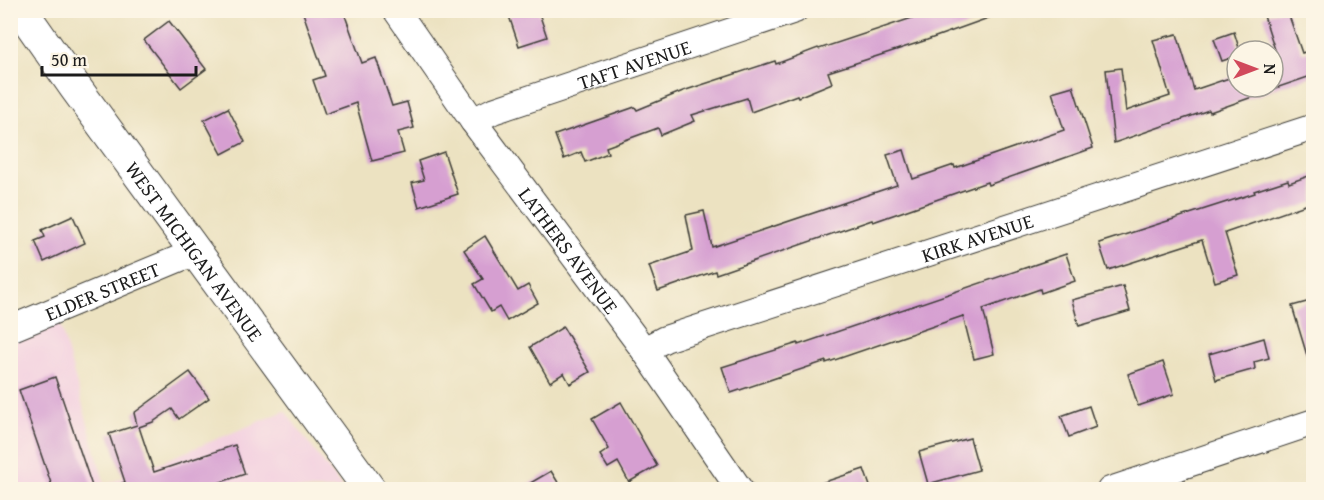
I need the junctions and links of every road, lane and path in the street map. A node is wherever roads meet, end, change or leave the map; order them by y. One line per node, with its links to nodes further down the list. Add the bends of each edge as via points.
1 (21, 10): 6 (main road, WEST MICHIGAN AVENUE)
2 (396, 10): 4 (street, LATHERS AVENUE)
3 (795, 10): 4 (street, TAFT AVENUE)
4 (473, 121): 8 (street, LATHERS AVENUE)
5 (1314, 127): 8 (street, KIRK AVENUE, via 676,335)
6 (195, 252): 7 (street, ELDER STREET); 10 (main road, WEST MICHIGAN AVENUE)
7 (10, 329)
8 (644, 350): 11 (street, LATHERS AVENUE)
9 (1314, 422): 12 (street)
10 (370, 489)
11 (740, 489)
12 (1110, 489)

